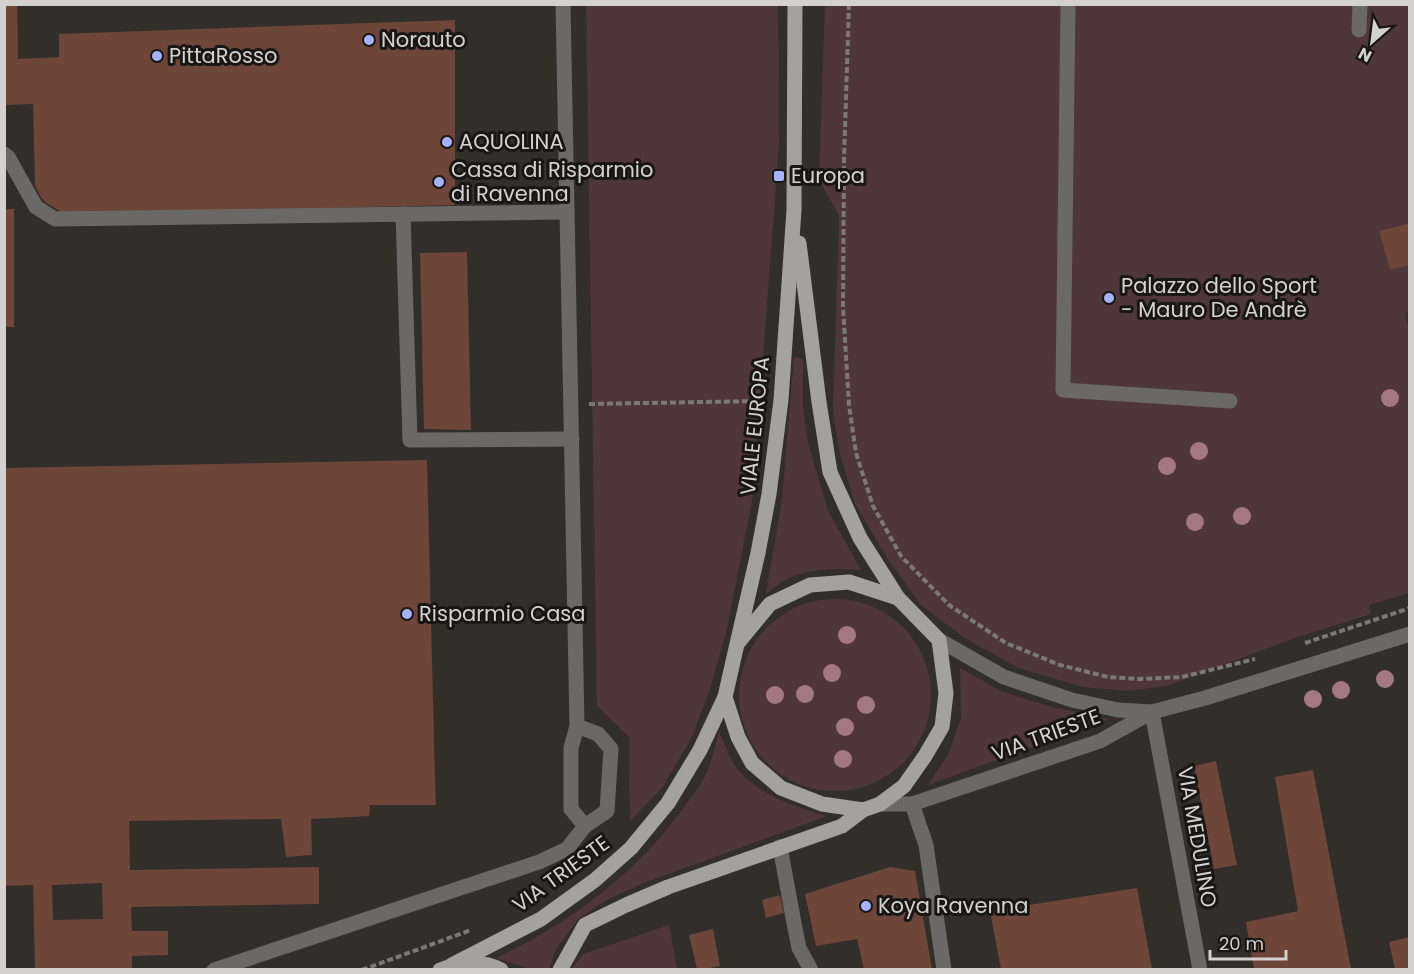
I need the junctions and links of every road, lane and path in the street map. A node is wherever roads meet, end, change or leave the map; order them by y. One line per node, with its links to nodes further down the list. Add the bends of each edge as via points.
1 (563, 4): 9 (street)
2 (795, 4): 8 (main road, VIALE EUROPA)
3 (849, 4): 15 (path, via 843,296)
4 (1068, 4): 12 (street, via 1063,390)
5 (1360, 4): 6 (street)
6 (1359, 30)
7 (4, 154): 10 (street, via 36,207 55,219)
8 (794, 210): 11 (main road, VIALE EUROPA); 13 (main road, VIALE EUROPA)
9 (567, 212): 10 (street); 14 (street)
10 (403, 214): 16 (street, via 410,440)
11 (781, 400): 14 (path); 21 (main road, VIALE EUROPA, via 769,494)
12 (1230, 400)
13 (819, 402): 15 (path); 17 (main road, VIALE EUROPA, via 830,472 860,538)
14 (571, 404): 16 (street)
15 (849, 405): 23 (path, via 856,453 873,506 901,556 949,605 1006,643 1060,665 1108,677 1139,679 1182,677)
16 (572, 439): 26 (street)
17 (898, 598): 20 (main road, VIALE EUROPA); 21 (main road, via 849,582 810,585 770,604)
18 (1410, 608): 22 (path)
19 (1410, 634): 25 (street, VIA TRIESTE)
20 (939, 640): 25 (street, VIA TRIESTE, via 1004,677 1072,700 1118,710); 27 (main road, via 946,693 942,727 904,786)
21 (737, 644): 24 (main road, VIALE EUROPA)
22 (1299, 645)
23 (1258, 658)
24 (725, 697): 29 (main road, via 738,737 752,763 781,788 822,804); 33 (main road, VIA TRIESTE, via 700,750 668,803 631,848 541,919)
25 (1152, 712): 28 (street, VIA TRIESTE, via 1100,741); 39 (street, VIA MEDULINO)
26 (577, 726): 30 (street, via 571,748 571,809); 30 (street, via 598,734 610,749 607,811)
27 (880, 804): 28 (street, VIA TRIESTE); 29 (main road)
28 (912, 804): 38 (street, via 926,845)
29 (863, 810): 31 (main road, via 842,826)
30 (585, 826): 32 (street, via 567,849 539,862)
31 (780, 847): 36 (main road, via 668,887 585,925); 37 (street, via 799,948)
32 (238, 965): 34 (street)
33 (446, 967): 35 (main road, via 474,963)
34 (213, 969)
35 (501, 969)
36 (560, 969)
37 (811, 969)
38 (944, 969)
39 (1200, 969)

